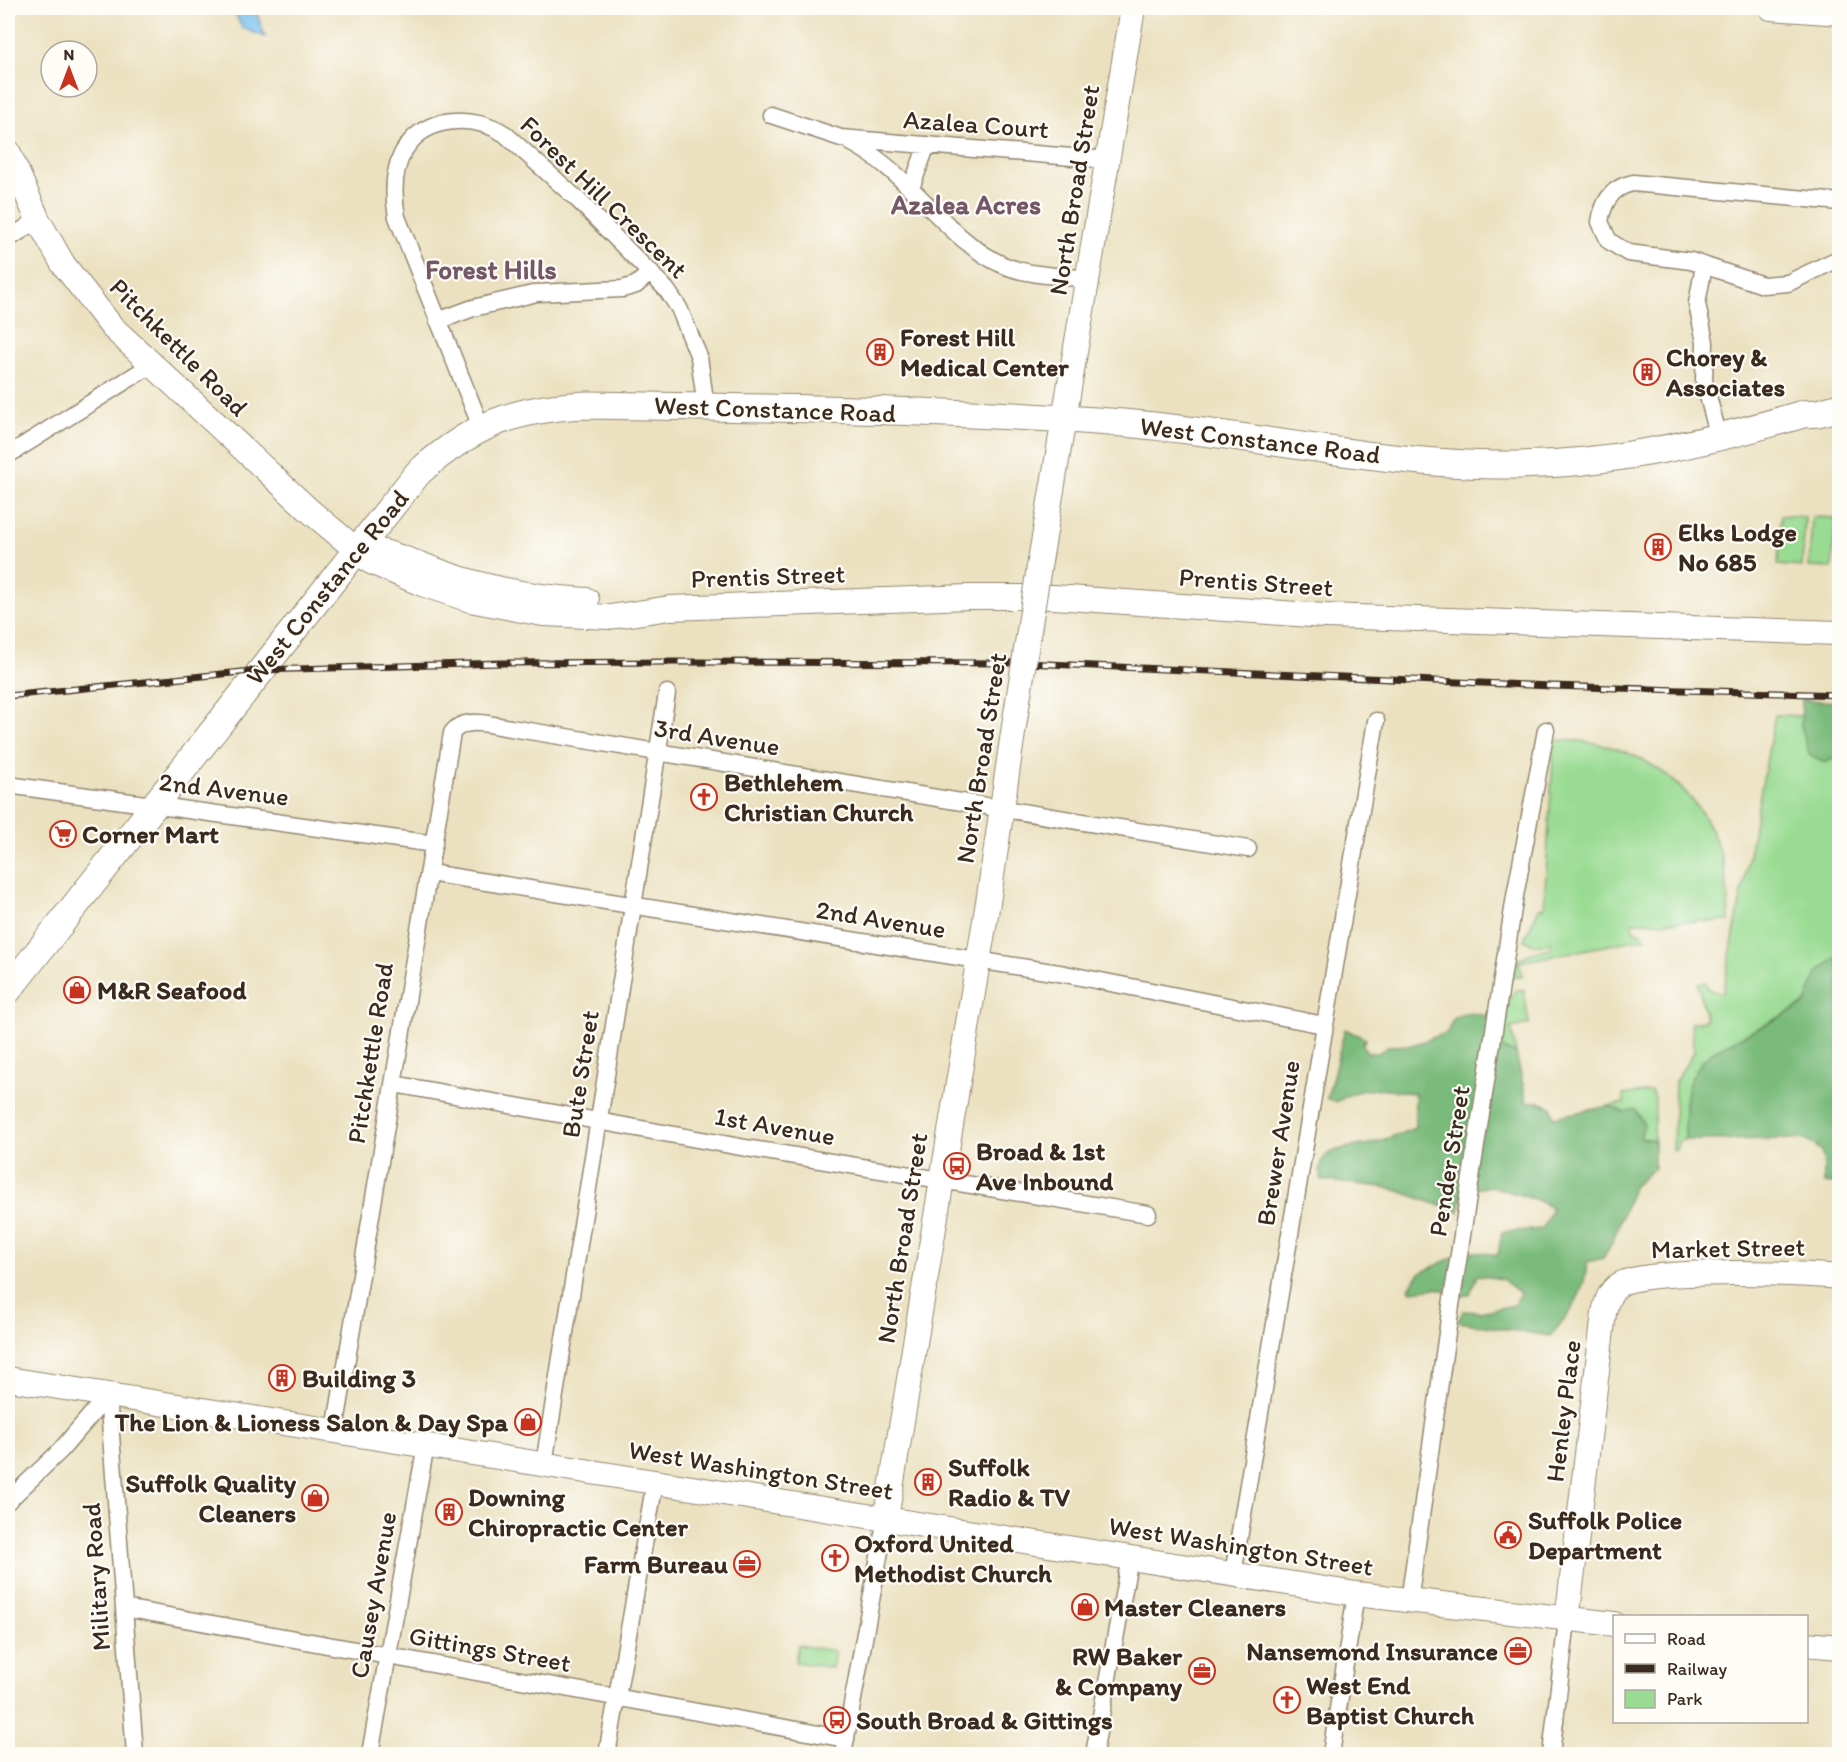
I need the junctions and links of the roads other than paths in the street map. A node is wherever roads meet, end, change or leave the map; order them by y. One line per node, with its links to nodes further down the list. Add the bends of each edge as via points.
1 (1133, 8): 8 (street, North Broad Street)
2 (1771, 8): 3 (street)
3 (1839, 11)
4 (771, 115): 5 (street, Azalea Court)
5 (841, 138): 6 (street, Azalea Court); 9 (street, Azalea Court, via 883,162)
6 (927, 145): 8 (street, Azalea Court); 9 (street)
7 (8, 151): 11 (street, Pitchkettle Road)
8 (1108, 160): 16 (street, North Broad Street)
9 (911, 188): 16 (street, Azalea Court, via 987,257 1023,272)
10 (1839, 202): 14 (street, via 1633,183 1614,190 1606,200 1600,222 1609,241 1619,249)
11 (38, 220): 12 (street); 18 (street, Pitchkettle Road, via 84,294)
12 (8, 239)
13 (1839, 258): 14 (street, via 1777,285 1750,282)
14 (1704, 265): 25 (street, via 1697,304 1705,342 1704,381)
15 (651, 272): 17 (street, via 636,285 622,289 537,293); 17 (street, Forest Hill Crescent, via 505,134 477,121 443,123 418,135 405,149 394,182 397,217); 20 (street, Forest Hill Crescent, via 679,308 691,333 704,382)
16 (1089, 279): 23 (street, North Broad Street)
17 (438, 321): 24 (street, Forest Hill Crescent)
18 (151, 365): 26 (street); 27 (street, Pitchkettle Road)
19 (1839, 390): 22 (main road, West Constance Road, via 1815,400)
20 (706, 407): 23 (main road, West Constance Road); 24 (main road, West Constance Road, via 560,405)
21 (1839, 407): 22 (main road, West Constance Road)
22 (1803, 414): 25 (main road, West Constance Road)
23 (1066, 419): 25 (main road, West Constance Road, via 1492,465 1597,460); 36 (street, North Broad Street, bridge)
24 (481, 427): 27 (main road, West Constance Road, via 441,453)
25 (1719, 438)
26 (8, 454)
27 (347, 541): 28 (street, Prentis Street, via 370,562 422,584 470,600 566,616 610,617 670,608 1054,597 1325,616); 35 (main road, West Constance Road)
28 (1839, 633)
29 (667, 693): 33 (street, Bute Street)
30 (1376, 721): 43 (street, Brewer Avenue)
31 (498, 727): 33 (street, 3rd Avenue); 37 (street, Pitchkettle Road, via 463,723 452,733)
32 (1546, 730): 61 (street, Pender Street, via 1515,896)
33 (656, 753): 36 (street, 3rd Avenue); 40 (street, Bute Street)
34 (8, 785): 35 (street, 2nd Avenue)
35 (154, 806): 37 (street, 2nd Avenue); 42 (main road, West Constance Road)
36 (1002, 808): 38 (street, 3rd Avenue); 41 (street, North Broad Street)
37 (434, 844): 39 (street, Pitchkettle Road)
38 (1248, 849)
39 (429, 873): 40 (street, 2nd Avenue); 44 (street, Pitchkettle Road)
40 (632, 905): 41 (street, 2nd Avenue); 45 (street, Bute Street)
41 (978, 960): 43 (street, 2nd Avenue); 46 (street, North Broad Street)
42 (8, 990)
43 (1324, 1025): 59 (street, Brewer Avenue)
44 (394, 1084): 45 (street, 1st Avenue); 52 (street, Pitchkettle Road)
45 (598, 1121): 46 (street, 1st Avenue); 54 (street, Bute Street)
46 (940, 1180): 47 (street, 1st Avenue); 57 (street, North Broad Street)
47 (1148, 1214)
48 (1839, 1277): 49 (street, Market Street, via 1754,1273 1641,1278)
49 (1618, 1285): 63 (street, Henley Place, via 1604,1313)
50 (8, 1379): 51 (street, West Washington Street)
51 (108, 1395): 52 (street, West Washington Street); 56 (street, via 60,1451); 62 (street, Military Road)
52 (335, 1430): 53 (street, West Washington Street)
53 (426, 1445): 54 (street, West Washington Street); 67 (street, Causey Avenue)
54 (544, 1464): 55 (street, West Washington Street)
55 (655, 1482): 57 (street, West Washington Street); 68 (street)
56 (8, 1501)
57 (886, 1518): 58 (street, West Washington Street); 69 (street)
58 (1130, 1557): 59 (street, West Washington Street); 73 (street)
59 (1233, 1574): 60 (street, West Washington Street)
60 (1356, 1594): 61 (street, West Washington Street); 74 (street)
61 (1409, 1601): 63 (street, West Washington Street)
62 (124, 1608): 67 (street, Gittings Street); 70 (street, Military Road)
63 (1567, 1620): 64 (street, West Washington Street); 75 (street)
64 (1613, 1624)
65 (1808, 1644): 66 (street)
66 (1839, 1647)
67 (388, 1656): 68 (street, Gittings Street); 71 (street, Causey Avenue)
68 (617, 1698): 69 (street, Gittings Street); 72 (street)
69 (845, 1747)
70 (135, 1755)
71 (370, 1755)
72 (607, 1755)
73 (1094, 1755)
74 (1331, 1755)
75 (1551, 1755)

